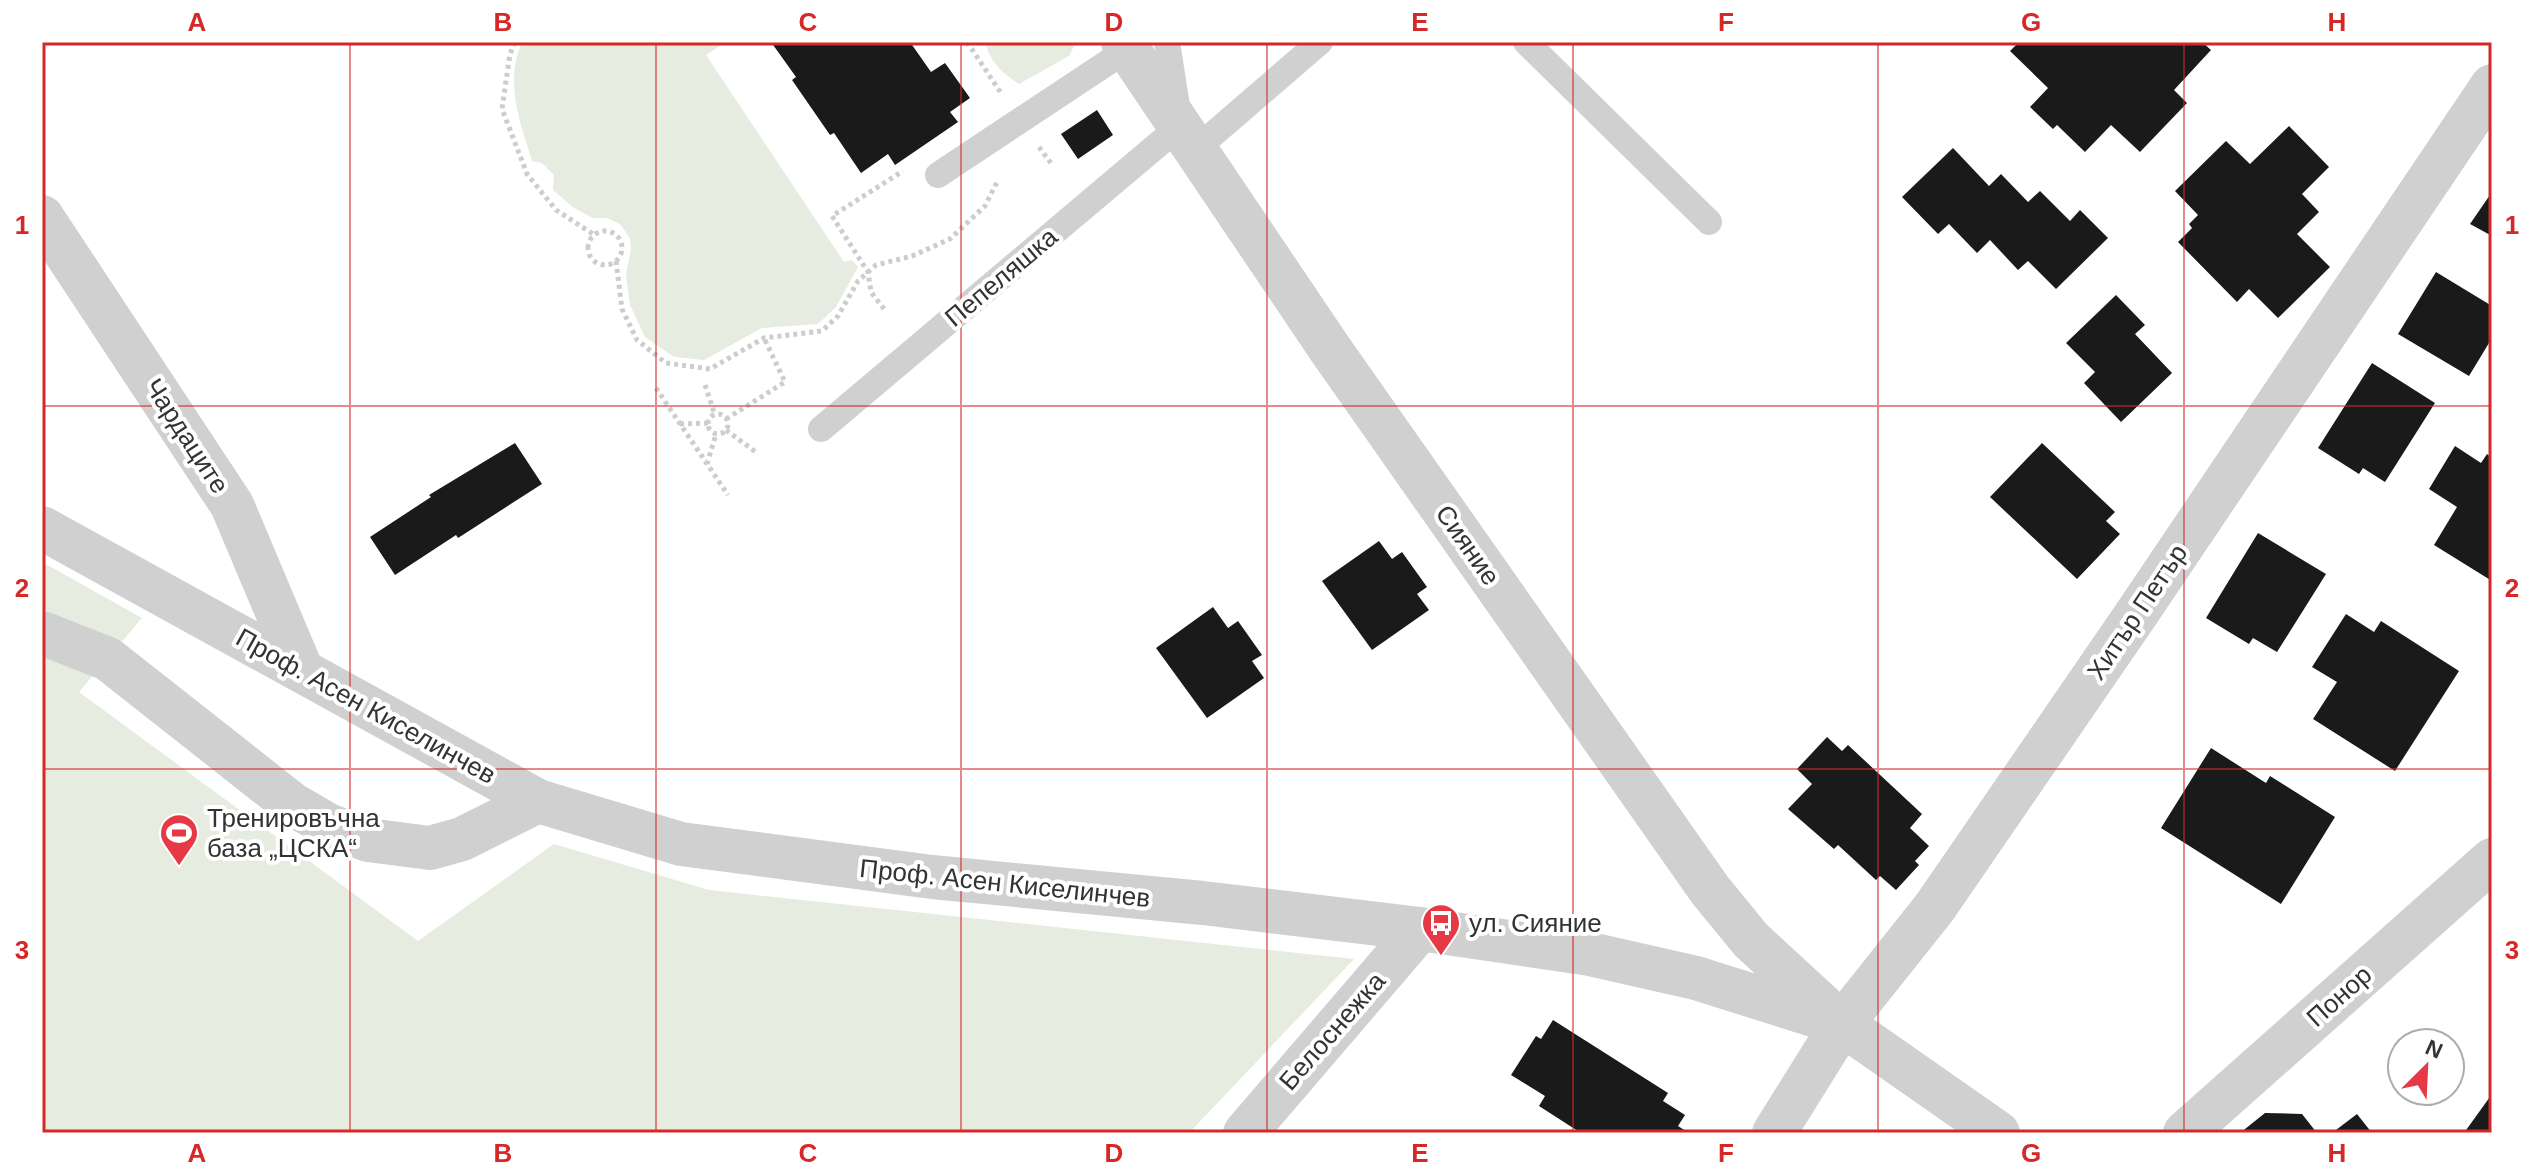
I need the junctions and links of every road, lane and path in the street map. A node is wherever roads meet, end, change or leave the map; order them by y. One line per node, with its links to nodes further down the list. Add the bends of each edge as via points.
1 (515, 42): 11 (path, via 502,109 527,174 556,210)
2 (1320, 42): 6 (lane, Пепеляшка)
3 (1526, 42): 10 (lane)
4 (1139, 44): 6 (street, Сияние); 8 (lane)
5 (2492, 86): 32 (street, Хитър Петър, via 1935,907)
6 (1188, 138): 20 (lane, Пепеляшка); 32 (street, Сияние, via 1710,890 1751,940)
7 (1004, 170): 13 (path, via 985,206 950,239 876,265 822,331)
8 (938, 175)
9 (42, 217): 28 (street, Чардаците, via 232,505)
10 (1709, 222)
11 (593, 234): 12 (path, via 609,231 618,237 622,247); 12 (path, via 590,257 599,264)
12 (616, 261): 13 (path, via 622,309 637,340 666,363 710,369)
13 (764, 338): 17 (path, via 785,382)
14 (705, 385): 16 (path)
15 (656, 388): 19 (path)
16 (715, 415): 17 (path); 18 (path)
17 (726, 419): 21 (path)
18 (709, 423): 19 (path); 22 (path)
19 (680, 424): 24 (path)
20 (821, 429)
21 (726, 430): 22 (path); 23 (path)
22 (716, 434): 24 (path)
23 (757, 453)
24 (707, 464): 25 (path)
25 (728, 495)
26 (42, 528): 28 (street, Проф. Асен Киселинчев)
27 (42, 633): 29 (street, via 108,659 292,804 368,840 430,848 462,839)
28 (302, 671): 29 (street, Проф. Асен Киселинчев)
29 (538, 801): 31 (street, Проф. Асен Киселинчев, via 681,844 932,877)
30 (2492, 860): 36 (street, Понор)
31 (1420, 929): 32 (street, Проф. Асен Киселинчев, via 1605,957 1753,994); 33 (street, Белоснежка)
32 (1842, 1024): 34 (street, Хитър Петър); 35 (street, Проф. Асен Киселинчев)
33 (1245, 1133)
34 (1774, 1133)
35 (1998, 1133)
36 (2185, 1133)

